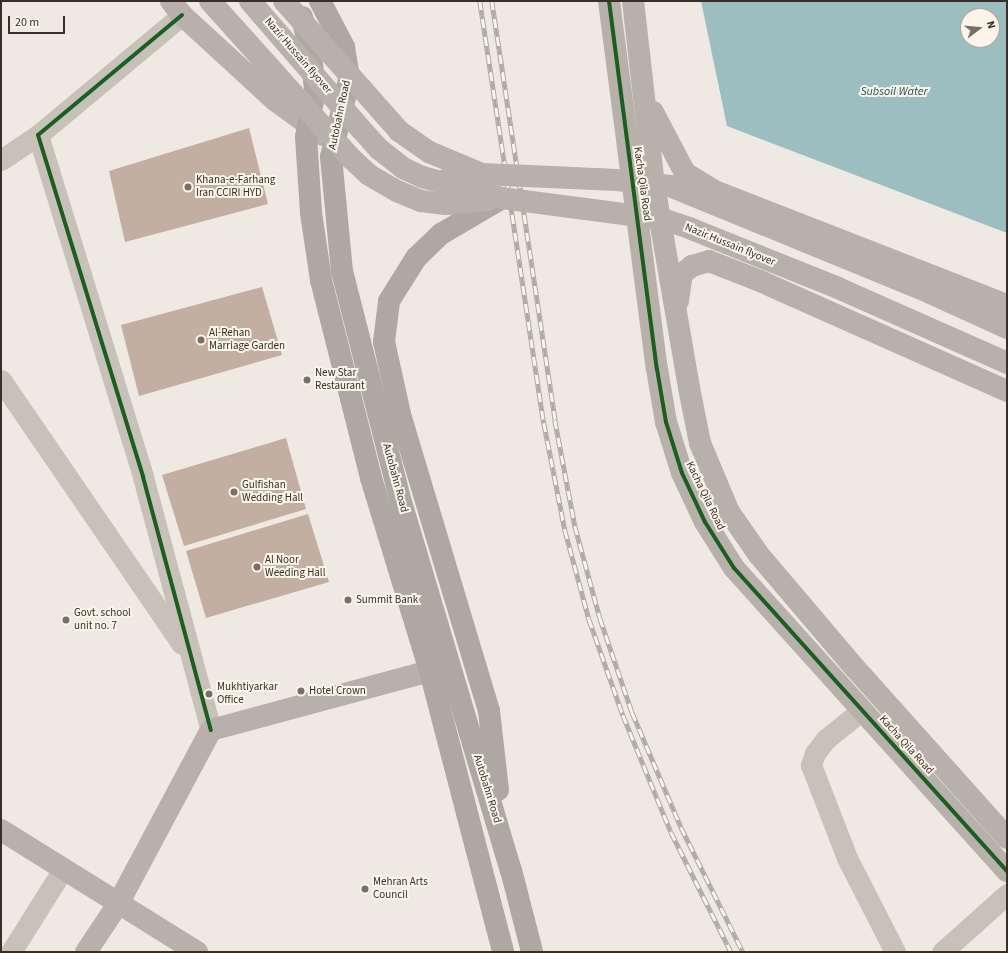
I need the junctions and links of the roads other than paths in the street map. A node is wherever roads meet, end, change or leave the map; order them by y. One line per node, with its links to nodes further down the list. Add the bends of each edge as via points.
1 (210, 1): 16 (main road, bridge, via 347,154 369,175 396,191 421,201 446,204)
2 (250, 1): 15 (main road, Nazir Hussain flyover, bridge, via 379,149 403,168)
3 (284, 1): 14 (main road, bridge, via 399,131 429,152)
4 (294, 1): 10 (highway, Autobahn Road, via 306,27 315,91)
5 (320, 1): 12 (highway, Autobahn Road, via 344,47 349,80)
6 (609, 1): 25 (main road, Kacha Qila Road, via 657,369 666,422 682,473 706,522 734,568)
7 (633, 1): 9 (main road, Kacha Qila Road)
8 (177, 8): 10 (main road, via 276,101); 11 (street)
9 (646, 96): 17 (main road, via 672,153 685,173 717,192); 21 (main road, Kacha Qila Road, via 654,185)
10 (309, 125): 12 (main road); 24 (highway, Autobahn Road, via 306,137 311,213 321,280 371,478)
11 (38, 135): 13 (street); 23 (street, via 142,477)
12 (334, 143): 30 (highway, Autobahn Road, via 331,157 333,191 342,271 401,502)
13 (1, 160)
14 (482, 174): 15 (main road, Nazir Hussain flyover, bridge); 18 (main road, Nazir Hussain flyover, bridge, via 617,180 670,186 928,292)
15 (438, 181): 16 (main road, Nazir Hussain flyover, bridge)
16 (502, 198): 19 (main road, Nazir Hussain flyover, bridge, via 662,219 838,288); 30 (highway, via 441,234 416,258 389,301 384,342 400,414 489,711 499,803)
17 (1007, 305)
18 (1007, 328)
19 (1007, 363)
20 (1, 380): 23 (street)
21 (689, 388): 22 (main road, via 678,288 682,274 692,266 709,261 760,281); 28 (main road, Kacha Qila Road, via 700,442 712,473 729,512 759,556)
22 (1007, 391)
23 (190, 656): 26 (street)
24 (430, 671): 26 (main road); 37 (highway, Autobahn Road)
25 (862, 710): 31 (main road, Kacha Qila Road); 39 (street, via 826,739 815,753 811,765 847,858)
26 (211, 730): 33 (main road)
27 (3, 836): 29 (main road)
28 (1007, 838)
29 (63, 869): 33 (main road); 34 (street)
30 (511, 870): 38 (highway, Autobahn Road)
31 (1007, 871)
32 (1007, 894): 40 (street)
33 (118, 904): 35 (main road); 36 (main road)
34 (11, 952)
35 (86, 952)
36 (197, 952)
37 (503, 952)
38 (532, 952)
39 (895, 952)
40 (942, 952)

